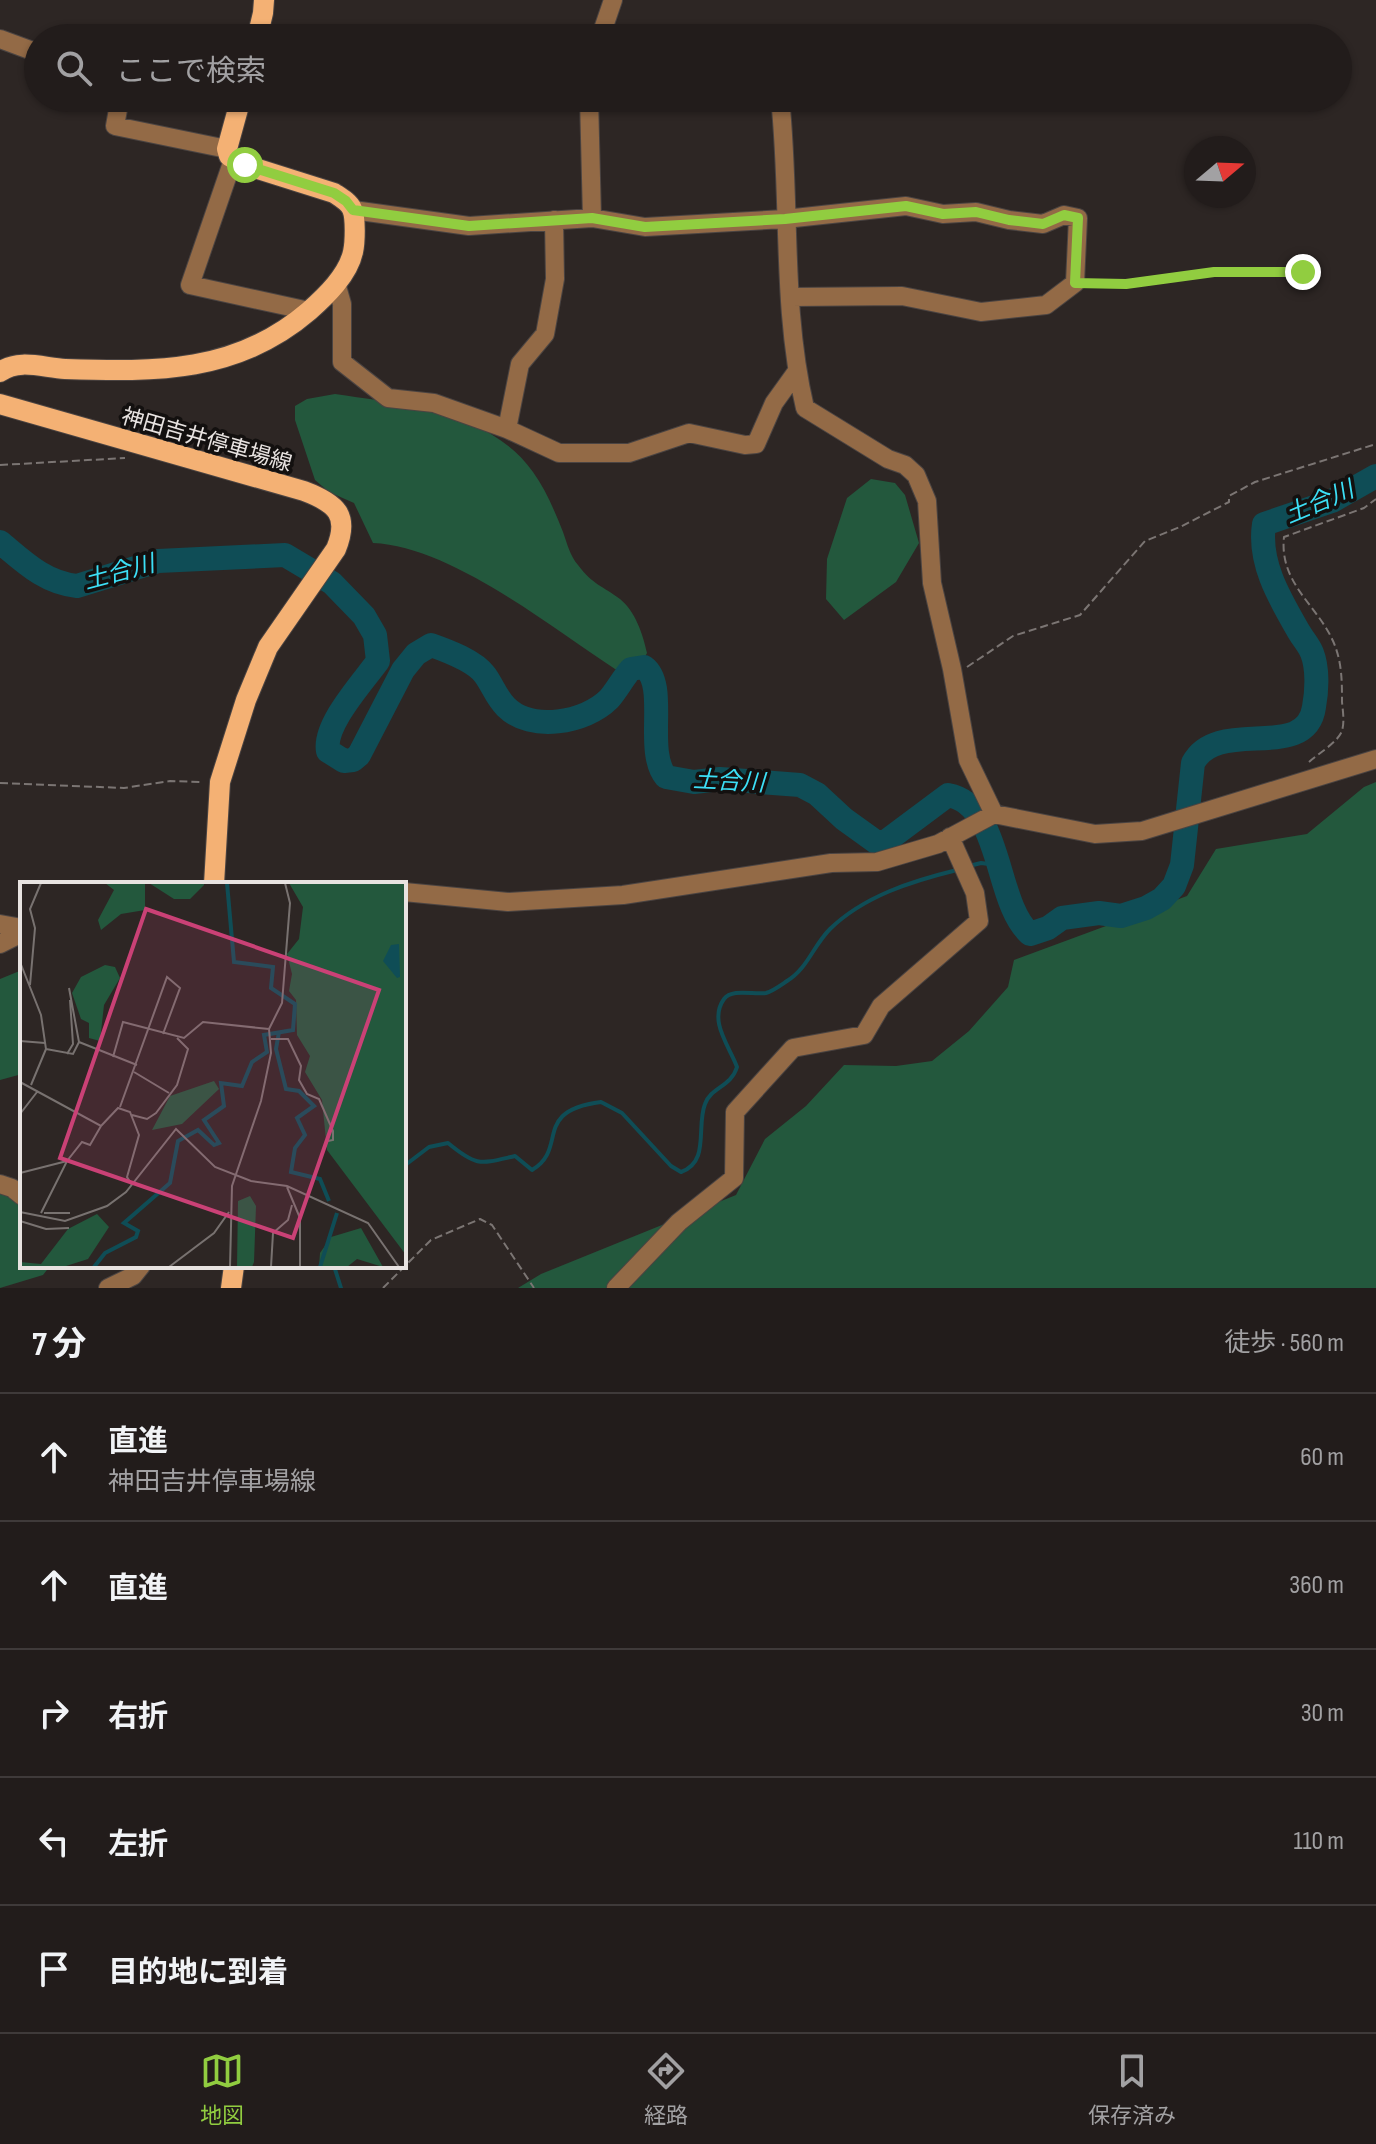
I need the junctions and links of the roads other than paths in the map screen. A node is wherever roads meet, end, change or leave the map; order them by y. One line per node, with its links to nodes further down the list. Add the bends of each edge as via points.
1 (264, 0): 3 (main road)
2 (613, 0): 4 (street)
3 (260, 24)
4 (605, 24)
5 (0, 39): 6 (street)
6 (24, 48)
7 (118, 112): 11 (street, via 115,126)
8 (238, 112): 11 (main road)
9 (589, 112): 13 (street)
10 (782, 112): 14 (street)
11 (230, 155): 12 (main road, via 334,193); 18 (street, via 190,285)
12 (353, 210): 15 (street, via 469,226); 16 (main road, via 353,252)
13 (592, 218): 14 (street, via 645,227); 15 (street)
14 (785, 219): 17 (street); 17 (street, via 906,206 1043,224 1064,215 1078,218 1075,283 1046,305 981,312 902,296)
15 (554, 220): 22 (street, via 555,279 545,334 520,364)
16 (336, 283): 18 (main road); 22 (street, via 342,304 342,362 388,398 434,403)
17 (791, 297): 19 (street)
18 (309, 311): 20 (main road, via 250,351 193,366 66,369 19,364)
19 (797, 371): 22 (street, via 774,403 756,444 689,433 629,453 559,453); 24 (street, via 805,408 916,475 927,501 932,583 968,760)
20 (0, 372)
21 (0, 404): 26 (main road, 神田吉井停車場線, via 322,498 337,509 343,532 268,647 246,700 220,782)
22 (507, 429)
23 (1376, 759): 24 (street, via 1142,831 1095,834)
24 (994, 814): 25 (street)
25 (950, 837): 27 (street, via 877,862 831,863 623,895 508,902); 38 (street, via 975,893 979,921 881,1006 864,1035 793,1048 735,1112 734,1178 679,1222)
26 (214, 882)
27 (406, 892)
28 (0, 924): 29 (street)
29 (20, 929)
30 (20, 931): 31 (street)
31 (0, 944)
32 (0, 1184): 33 (street)
33 (20, 1194)
34 (139, 1268): 36 (street)
35 (234, 1268): 37 (main road)
36 (108, 1288)
37 (231, 1288)
38 (616, 1288)

